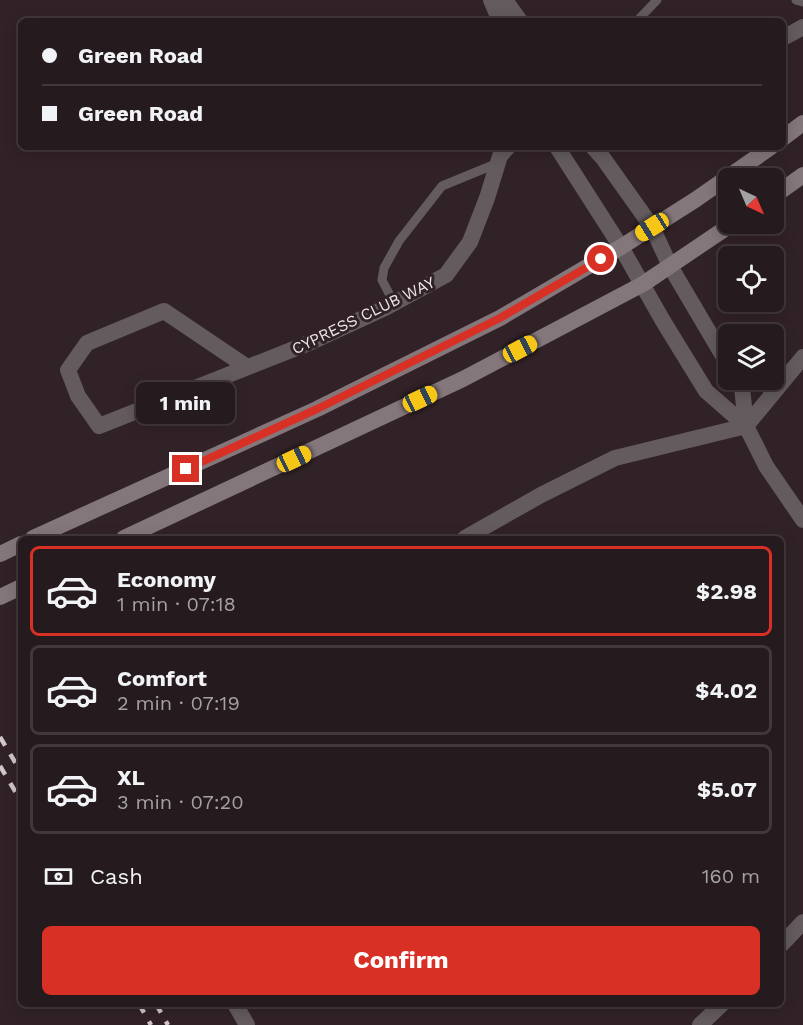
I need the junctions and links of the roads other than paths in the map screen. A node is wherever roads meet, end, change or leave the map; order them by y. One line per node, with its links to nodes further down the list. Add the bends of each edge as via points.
1 (491, 0): 6 (street)
2 (505, 0): 7 (street)
3 (657, 0): 8 (lane)
4 (796, 0): 5 (lane)
5 (803, 2)
6 (499, 18)
7 (518, 18)
8 (641, 18)
9 (803, 27): 10 (street)
10 (786, 36)
11 (803, 123): 12 (main road)
12 (786, 136)
13 (505, 150): 17 (street, CYPRESS CLUB WAY)
14 (559, 150): 22 (street)
15 (767, 150): 20 (main road)
16 (598, 151): 20 (street)
17 (498, 163): 25 (street, CYPRESS CLUB WAY, via 470,242 446,275); 25 (lane, via 442,186 399,242 384,267 382,280)
18 (803, 175): 19 (main road)
19 (784, 189)
20 (652, 227): 22 (main road); 23 (street)
21 (718, 233): 23 (main road)
22 (621, 247): 24 (street); 32 (main road, via 490,324 317,409)
23 (670, 266): 24 (main road); 26 (street)
24 (643, 284): 30 (street, via 706,391); 33 (main road, via 463,379)
25 (394, 303): 28 (street, CYPRESS CLUB WAY)
26 (718, 347)
27 (803, 357): 30 (street)
28 (247, 368): 28 (street, CYPRESS CLUB WAY, via 164,311 87,344 68,370 78,396 99,426)
29 (742, 390): 30 (street)
30 (746, 426): 31 (street, via 766,466); 34 (street, via 615,458)
31 (803, 520)
32 (37, 536)
33 (128, 536)
34 (469, 536)
35 (18, 545): 36 (main road)
36 (0, 554)
37 (18, 588): 38 (main road)
38 (0, 597)
39 (803, 922): 40 (street)
40 (784, 942)
41 (237, 1007): 43 (street)
42 (719, 1007): 44 (street)
43 (247, 1025)
44 (700, 1025)

